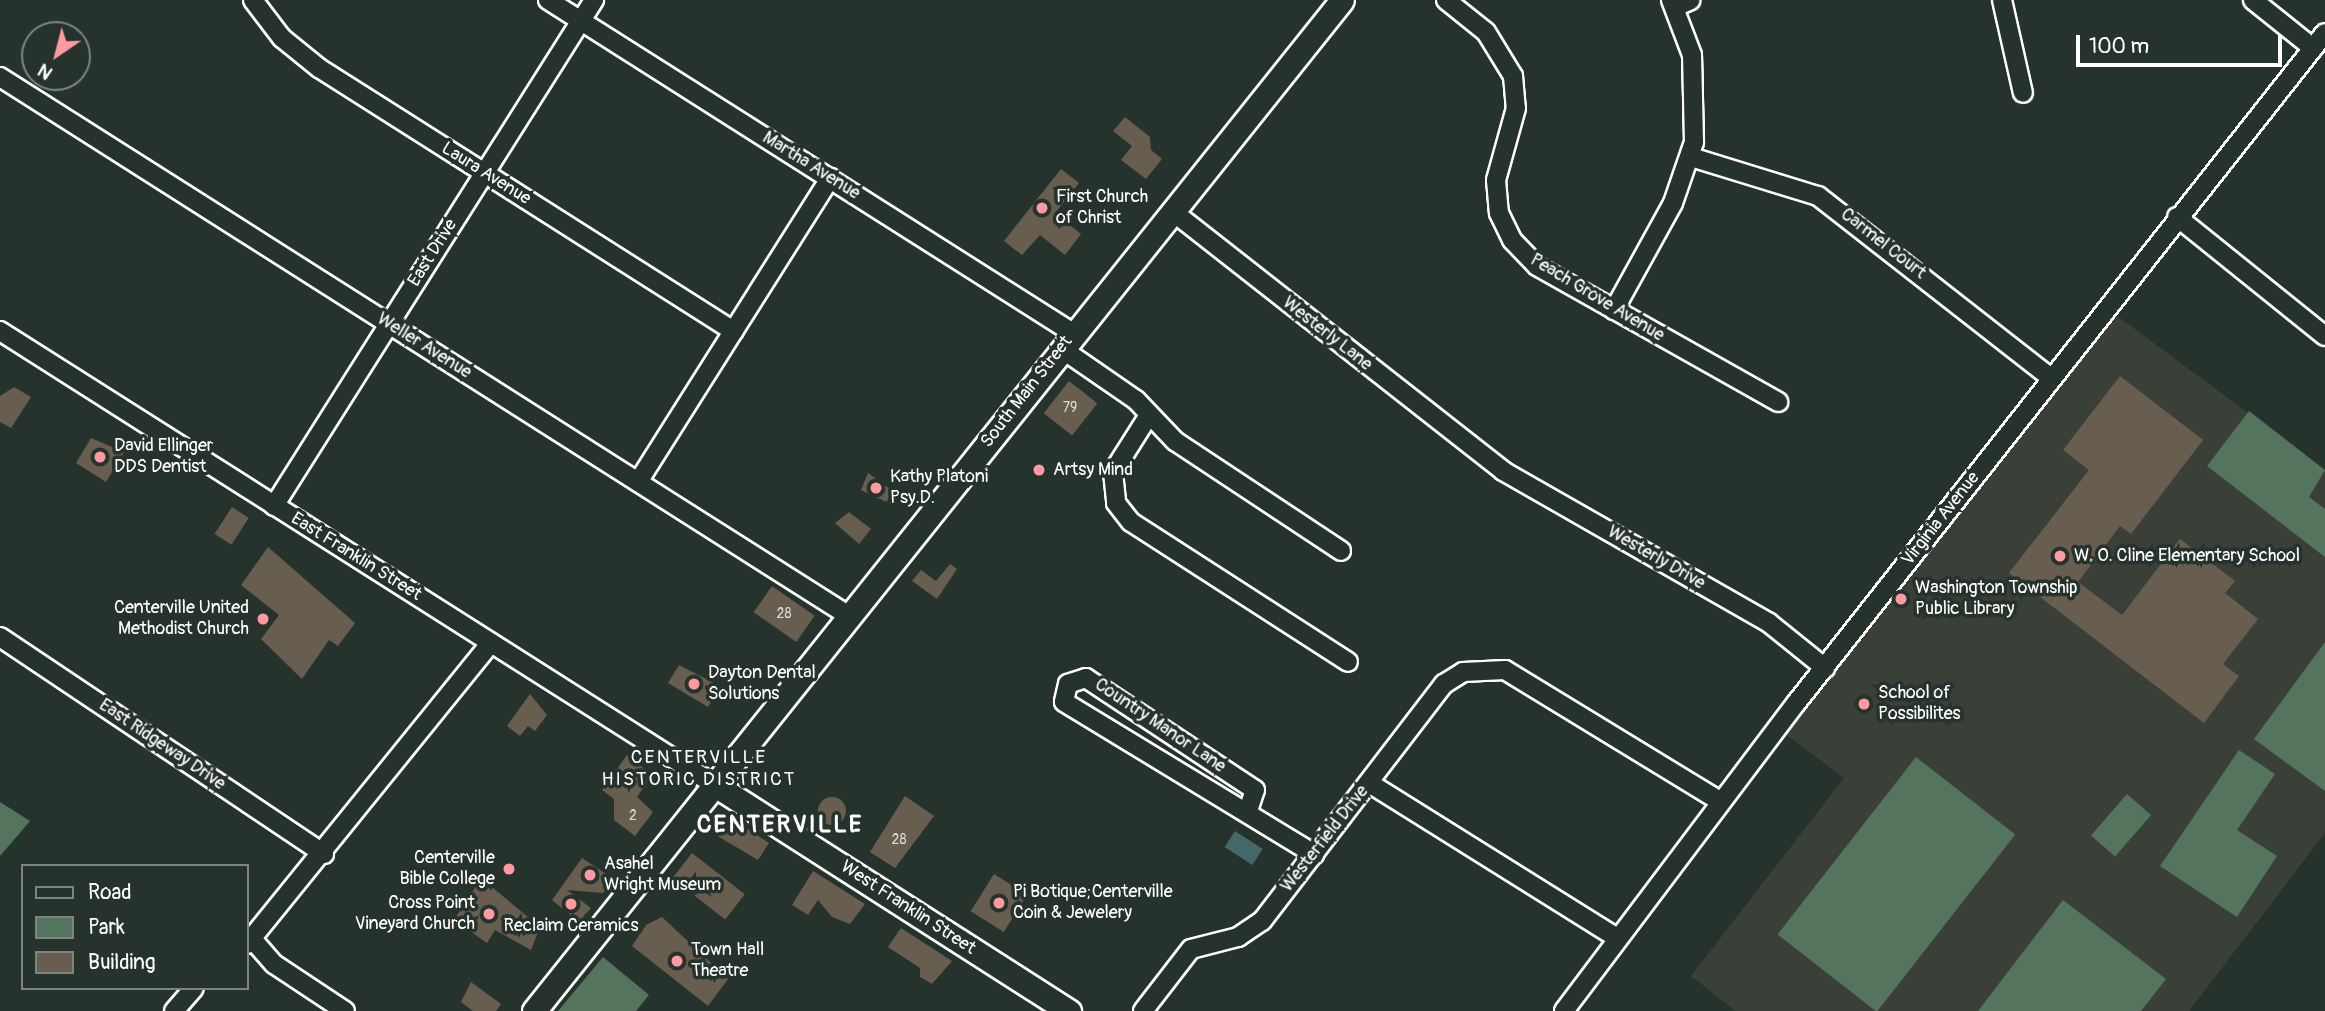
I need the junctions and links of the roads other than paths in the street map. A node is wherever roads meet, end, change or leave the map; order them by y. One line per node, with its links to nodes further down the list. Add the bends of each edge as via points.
1 (253, 0): 15 (street, Laura Avenue, via 308,60)
2 (548, 0): 9 (street, Martha Avenue)
3 (594, 0): 9 (street, East Drive)
4 (1342, 0): 17 (main road, South Main Street)
5 (1446, 0): 19 (street, Peach Grove Avenue, via 1486,32 1513,76 1516,108 1496,180 1504,227 1537,266)
6 (2002, 0): 13 (street)
7 (2253, 0): 11 (street)
8 (1679, 2): 14 (street, via 1696,85)
9 (581, 20): 15 (street, East Drive); 16 (street, Martha Avenue)
10 (2325, 33): 11 (street, Virginia Avenue)
11 (2313, 48): 18 (street, Virginia Avenue)
12 (0, 77): 20 (street, Weller Avenue)
13 (2023, 93)
14 (1690, 156): 19 (street, via 1673,203); 25 (street, Carmel Court, via 1792,184 1827,201)
15 (484, 172): 20 (street, East Drive); 22 (street, Laura Avenue)
16 (831, 178): 22 (street); 24 (street, Martha Avenue)
17 (1172, 211): 24 (main road, South Main Street); 28 (street, Westerly Lane)
18 (2177, 217): 23 (street); 25 (street, Virginia Avenue)
19 (1614, 310): 26 (street, Peach Grove Avenue)
20 (388, 324): 29 (street, Weller Avenue); 30 (street, East Drive)
21 (0, 331): 30 (street, East Franklin Street)
22 (734, 331): 29 (street)
23 (2325, 335)
24 (1068, 341): 27 (street, Martha Avenue); 32 (main road, South Main Street)
25 (2051, 378): 36 (street, Virginia Avenue)
26 (1778, 402)
27 (1149, 415): 31 (street, Martha Avenue, via 1175,441); 35 (street, via 1114,472 1116,503 1131,522)
28 (1481, 456): 36 (street, Westerly Drive, via 1769,623)
29 (638, 482): 32 (street, Weller Avenue)
30 (274, 506): 34 (street, East Franklin Street)
31 (1341, 551)
32 (849, 616): 37 (main road, South Main Street)
33 (0, 637): 41 (street, East Ridgeway Drive)
34 (491, 643): 37 (street, East Franklin Street); 41 (street)
35 (1348, 662)
36 (1825, 668): 39 (street, Virginia Avenue)
37 (712, 783): 48 (main road, South Main Street); 49 (main road, West Franklin Street)
38 (1369, 783): 39 (street, Westerfield Drive, via 1453,677 1477,668 1504,670); 42 (street, Westerfield Drive); 43 (street)
39 (1720, 802): 43 (street, Virginia Avenue)
40 (1248, 811): 40 (street, Country Manor Lane, via 1211,787 1199,789 1065,702 1068,684 1086,678 1255,790); 42 (street, Country Manor Lane)
41 (324, 854): 44 (street)
42 (1314, 854): 50 (street, Westerfield Drive, via 1262,921 1238,937 1191,949)
43 (1615, 937): 51 (street, Virginia Avenue)
44 (250, 942): 47 (street, via 274,964)
45 (192, 990): 46 (street)
46 (174, 1011)
47 (345, 1011)
48 (534, 1011)
49 (1069, 1011)
50 (1143, 1011)
51 (1564, 1011)

